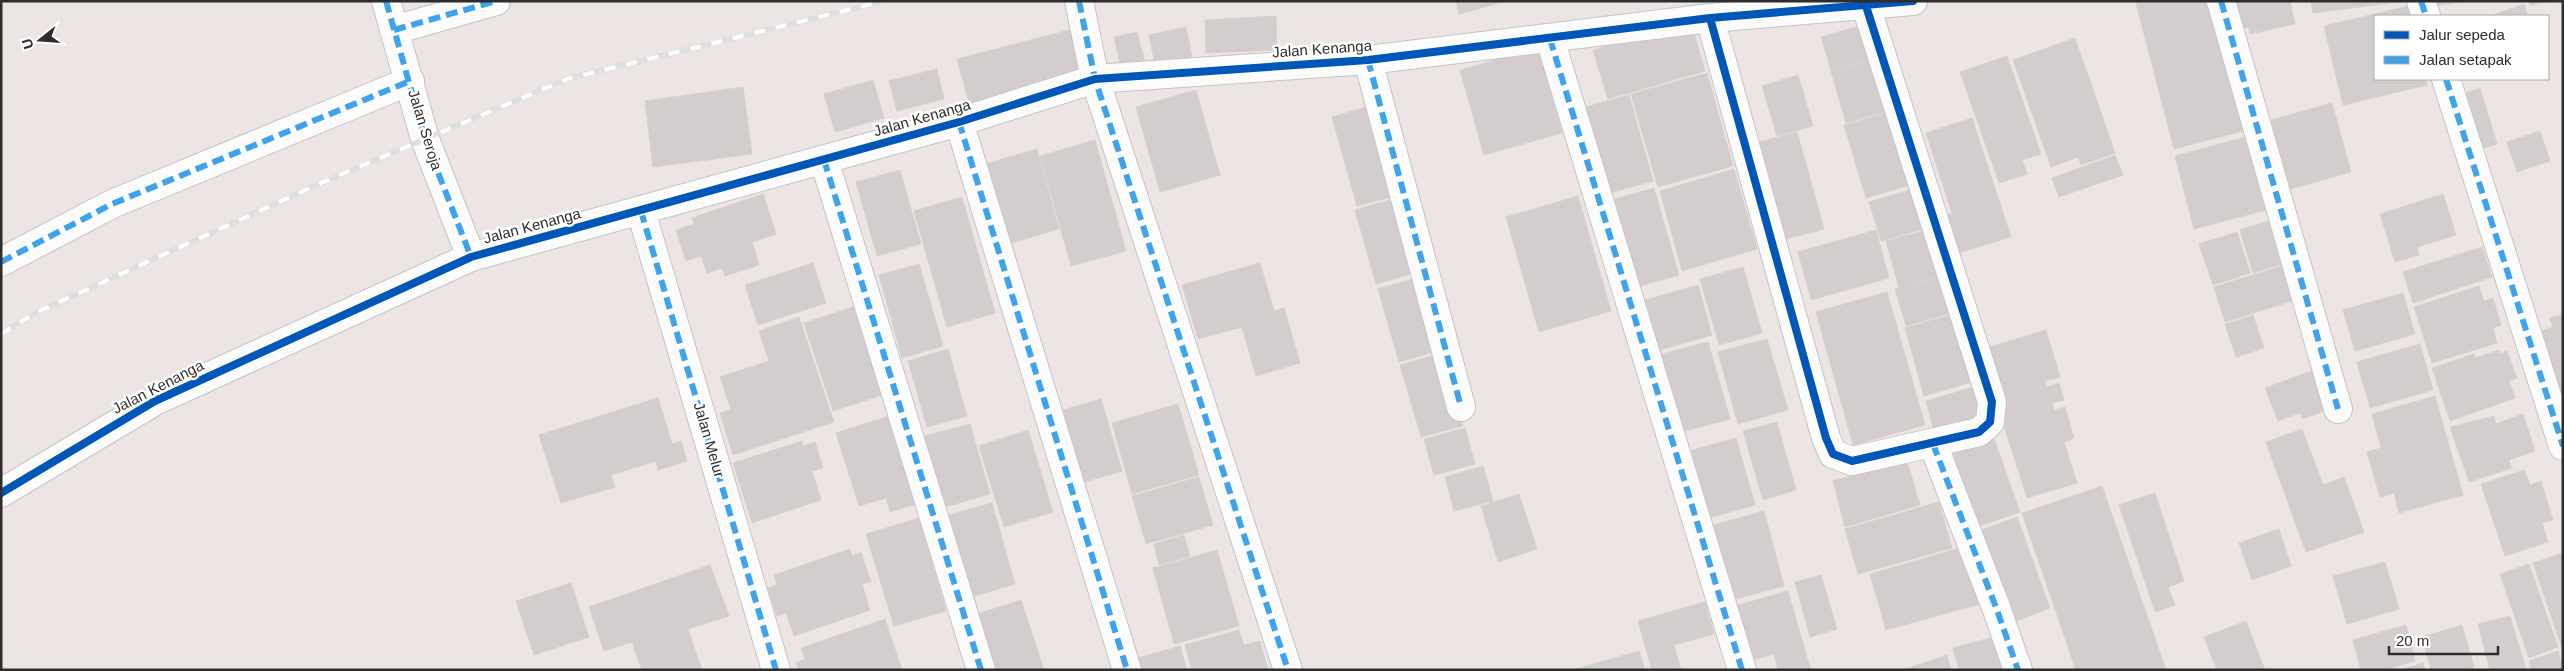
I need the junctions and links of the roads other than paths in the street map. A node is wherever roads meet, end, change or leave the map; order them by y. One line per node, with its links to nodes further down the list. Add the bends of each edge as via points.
1 (386, 1): 10 (street, Jalan Seroja)
2 (496, 1): 10 (street)
3 (1079, 1): 13 (street)
4 (1914, 1): 7 (street, Jalan Kenanga)
5 (2221, 1): 22 (street)
6 (2421, 1): 8 (street)
7 (1866, 6): 9 (street, Jalan Kenanga); 23 (street, via 1992,402 1990,422 1979,432)
8 (2426, 15)
9 (1710, 18): 11 (street, Jalan Kenanga); 23 (street, via 1823,428 1833,454 1852,461)
10 (394, 30): 15 (street, Jalan Seroja)
11 (1550, 39): 12 (street, Jalan Kenanga); 30 (street)
12 (1368, 60): 13 (street, Jalan Kenanga); 21 (street)
13 (1096, 79): 16 (street, Jalan Kenanga); 29 (street)
14 (2446, 80): 24 (street)
15 (410, 81): 19 (street, Jalan Seroja, via 425,139); 20 (street, via 112,204)
16 (959, 122): 17 (street, Jalan Kenanga); 28 (street)
17 (824, 160): 18 (street, Jalan Kenanga); 27 (street)
18 (641, 211): 19 (street, Jalan Kenanga); 26 (street, Jalan Melur)
19 (471, 257): 25 (street, Jalan Kenanga, via 155,400)
20 (1, 262)
21 (1461, 407)
22 (2338, 409)
23 (1933, 444): 31 (street)
24 (2563, 446)
25 (1, 493)
26 (776, 670)
27 (980, 670)
28 (1127, 670)
29 (1288, 670)
30 (1742, 670)
31 (2018, 670)

